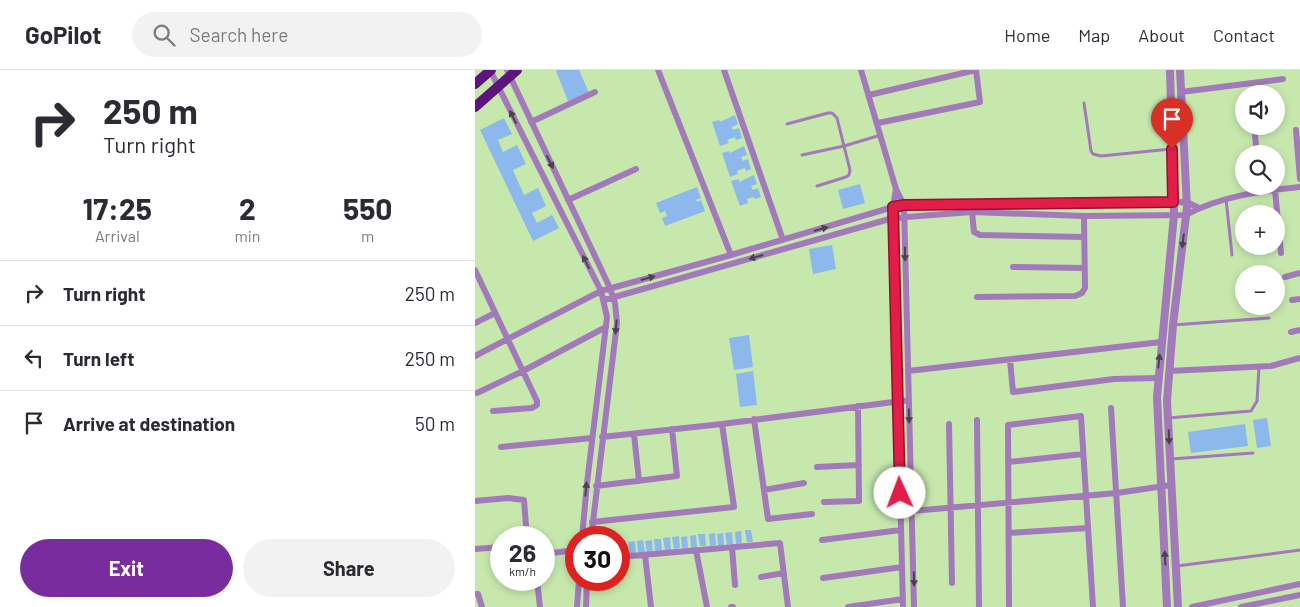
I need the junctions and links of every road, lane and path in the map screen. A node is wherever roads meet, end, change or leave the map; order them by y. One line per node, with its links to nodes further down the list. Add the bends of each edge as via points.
1 (491, 70): 10 (highway); 11 (street)
2 (659, 70): 51 (street)
3 (724, 70): 49 (street)
4 (861, 70): 14 (street)
5 (976, 70): 14 (street); 18 (street, via 980,102)
6 (1169, 70): 25 (street)
7 (1180, 70): 13 (street)
8 (511, 72): 11 (highway); 17 (street)
9 (1283, 79): 13 (street)
10 (475, 84)
11 (499, 87): 16 (highway); 60 (street, one-way to 11)
12 (595, 92): 17 (street)
13 (1181, 92): 37 (street)
14 (869, 95): 18 (street)
15 (1084, 102): 25 (lane, via 1093,154 1101,156)
16 (475, 107)
17 (531, 122): 35 (street, one-way to 35)
18 (878, 123): 21 (street)
19 (787, 124): 24 (lane, via 832,113 837,118)
20 (1296, 130): 28 (street)
21 (881, 135): 24 (lane); 31 (street)
22 (1255, 136): 23 (street)
23 (1256, 145)
24 (844, 146): 26 (lane); 29 (lane, via 849,175)
25 (1172, 149): 36 (street)
26 (802, 155)
27 (636, 169): 35 (street)
28 (1300, 179)
29 (817, 186)
30 (1300, 187): 32 (street)
31 (896, 189): 38 (street); 39 (street)
32 (1285, 189)
33 (1240, 195): 34 (street)
34 (1226, 199): 40 (street); 52 (lane)
35 (568, 200): 59 (street)
36 (1173, 202): 37 (street); 38 (street); 42 (street)
37 (1187, 202): 40 (street); 43 (street)
38 (904, 205): 39 (street); 44 (street)
39 (893, 207): 46 (street); 47 (street, one-way to 39)
40 (1199, 208): 43 (street)
41 (972, 212): 44 (street); 45 (street); 48 (street, via 974,232 980,235)
42 (1174, 215): 43 (street); 45 (street); 74 (street)
43 (1186, 215): 69 (street, one-way to 69)
44 (904, 216): 46 (street); 79 (street, one-way to 79)
45 (1084, 216): 48 (street)
46 (893, 218): 50 (street); 85 (street)
47 (802, 234): 49 (street); 50 (street)
48 (1083, 237): 54 (street)
49 (783, 240): 51 (street)
50 (803, 244): 61 (street, one-way to 61)
51 (731, 255): 59 (street, one-way to 51)
52 (1232, 255)
53 (1013, 267): 54 (street)
54 (1084, 268): 62 (street, via 1085,288 1079,295)
55 (475, 270): 58 (street)
56 (1300, 273): 57 (street)
57 (1285, 277)
58 (477, 281): 66 (street)
59 (610, 288): 60 (street); 61 (street)
60 (601, 291): 64 (street); 73 (street)
61 (613, 296): 64 (street); 96 (street, one-way to 96, via 617,323)
62 (977, 297)
63 (1300, 299): 65 (street)
64 (604, 300): 70 (street)
65 (1292, 300)
66 (495, 313): 68 (street); 73 (street)
67 (1269, 318): 69 (lane)
68 (475, 323)
69 (1173, 325): 80 (street)
70 (605, 327): 81 (street); 97 (street)
71 (1300, 330): 72 (street)
72 (1291, 332)
73 (508, 340): 75 (street); 81 (street)
74 (1161, 342): 77 (street); 82 (street, one-way to 74)
75 (475, 356)
76 (1300, 358): 78 (street)
77 (1010, 360): 79 (street); 82 (street, via 1013,392 1114,379)
78 (1259, 367): 80 (street); 89 (lane, via 1257,402 1251,411)
79 (908, 371): 84 (street)
80 (1169, 371): 89 (street)
81 (523, 372): 83 (street); 88 (street, via 537,405)
82 (1158, 378): 109 (street)
83 (477, 393)
84 (909, 400): 85 (street); 118 (street, one-way to 118)
85 (897, 401): 86 (street); 125 (street)
86 (858, 406): 90 (street); 103 (street)
87 (1111, 408): 111 (street)
88 (493, 410)
89 (1168, 418): 101 (street, one-way to 101)
90 (754, 419): 92 (street); 110 (street)
91 (977, 420): 116 (street)
92 (722, 424): 94 (street); 120 (street, via 734,507)
93 (949, 424): 117 (street)
94 (672, 429): 95 (street); 105 (street, via 677,476)
95 (634, 434): 96 (street); 105 (street)
96 (603, 437): 108 (street)
97 (592, 438): 98 (street); 122 (street, one-way to 97)
98 (501, 447)
99 (1253, 453): 101 (lane)
100 (1083, 454): 102 (street); 102 (street, via 1081,416 1008,425); 112 (street)
101 (1170, 459): 107 (street)
102 (1008, 462): 115 (street)
103 (859, 464): 104 (street); 114 (street, via 859,500)
104 (817, 467)
105 (639, 481): 108 (street)
106 (804, 483): 110 (street)
107 (1171, 485): 109 (street); 136 (street)
108 (596, 486): 120 (street)
109 (1162, 486): 111 (street); 165 (street, one-way to 109)
110 (764, 490): 119 (street, via 768,519)
111 (1117, 492): 112 (street); 164 (street)
112 (1085, 496): 115 (street); 124 (street)
113 (475, 501): 121 (street, via 524,500)
114 (824, 502)
115 (1009, 503): 116 (street); 126 (street)
116 (979, 506): 117 (street); 161 (street)
117 (951, 508): 118 (street); 140 (street)
118 (912, 511): 160 (street, one-way to 160)
119 (812, 514)
120 (592, 522): 123 (street)
121 (526, 526)
122 (584, 526)
123 (592, 526)
124 (1088, 528): 126 (street); 163 (street)
125 (901, 530): 127 (street); 135 (street)
126 (1009, 534): 162 (street)
127 (822, 540)
128 (490, 548): 130 (street)
129 (732, 548): 131 (street); 137 (street, via 780,543); 142 (street)
130 (475, 549)
131 (696, 550): 133 (street); 156 (street)
132 (1300, 550): 136 (lane)
133 (645, 555): 134 (street); 155 (street)
134 (630, 556)
135 (902, 567): 139 (street); 148 (street)
136 (1175, 567): 166 (street)
137 (784, 573): 138 (street); 157 (street)
138 (761, 577)
139 (823, 578)
140 (952, 583)
141 (1300, 584): 167 (street)
142 (735, 585)
143 (538, 591): 152 (street)
144 (578, 591): 153 (street)
145 (587, 591): 154 (street)
146 (475, 594): 151 (street, via 478,594)
147 (1300, 595): 149 (street)
148 (903, 599): 158 (street); 159 (street)
149 (1281, 599): 150 (street); 169 (street)
150 (1263, 605): 168 (street)
151 (482, 607)
152 (540, 607)
153 (577, 607)
154 (586, 607)
155 (651, 607)
156 (707, 607)
157 (788, 607)
158 (848, 607)
159 (903, 607)
160 (914, 607)
161 (979, 607)
162 (1009, 607)
163 (1093, 607)
164 (1123, 607)
165 (1167, 607)
166 (1178, 607)
167 (1192, 607)
168 (1241, 607)
169 (1283, 607)

